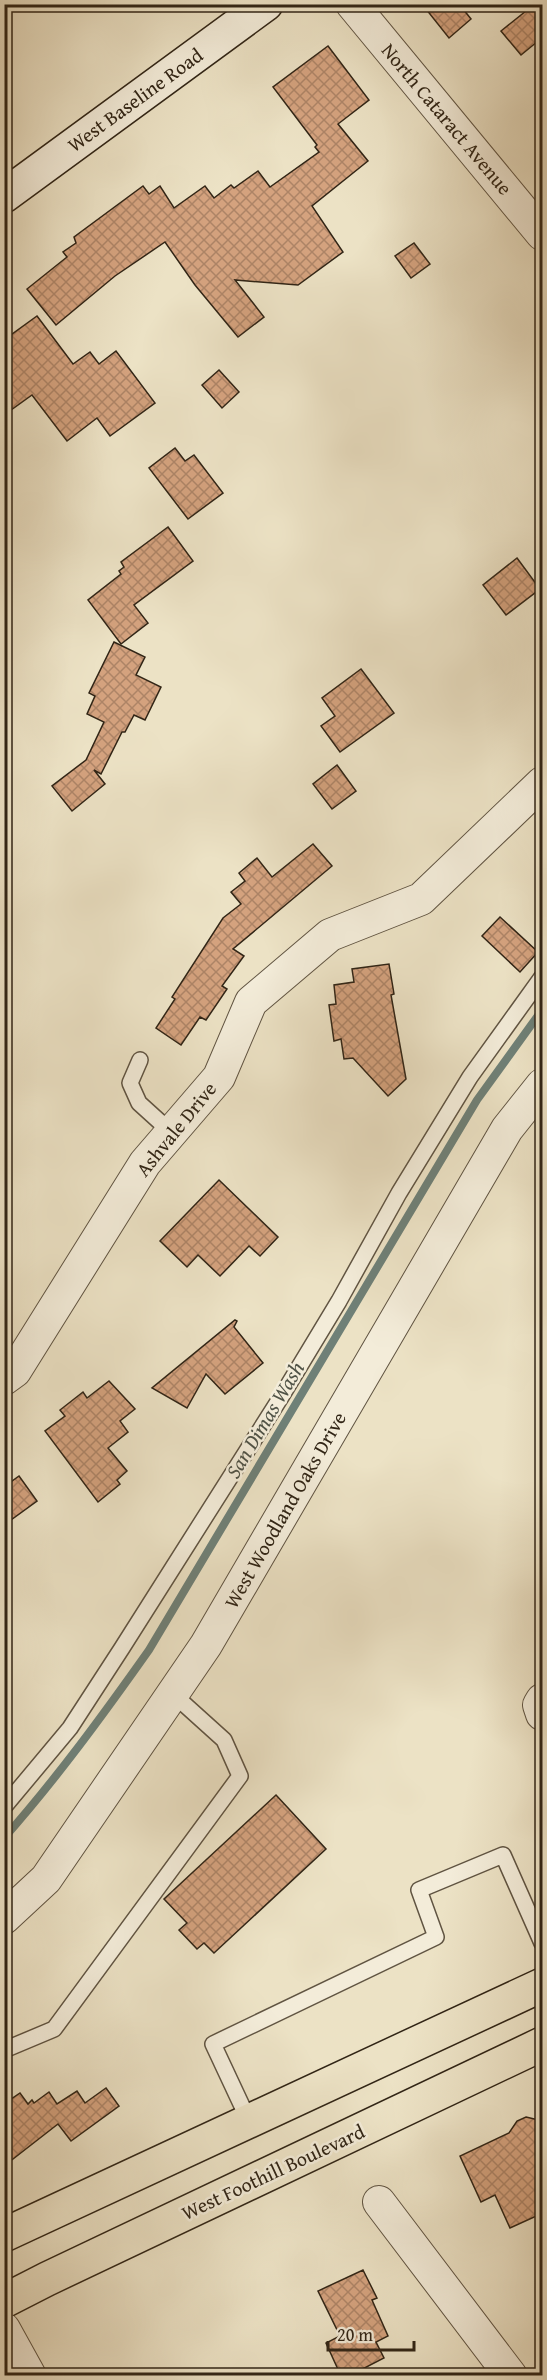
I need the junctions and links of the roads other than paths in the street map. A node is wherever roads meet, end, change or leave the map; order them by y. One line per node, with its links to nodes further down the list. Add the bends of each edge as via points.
1 (266, 4): 3 (main road, West Baseline Road)
2 (352, 4): 4 (street, North Cataract Avenue)
3 (4, 196)
4 (543, 234)
5 (543, 783): 9 (street, Ashvale Drive, via 421,899 330,935 251,1002 219,1077)
6 (543, 977): 14 (lane, via 470,1077 339,1301 122,1648 70,1728)
7 (141, 1060): 9 (lane, via 130,1083 139,1103)
8 (543, 1085): 11 (street, West Woodland Oaks Drive, via 507,1129 212,1635)
9 (171, 1132): 10 (street, Ashvale Drive, via 145,1163 15,1371)
10 (4, 1379)
11 (173, 1694): 15 (street, West Woodland Oaks Drive, via 46,1879); 19 (lane, via 224,1740 240,1776 54,2029)
12 (543, 1700): 13 (street, via 538,1706)
13 (543, 1714)
14 (4, 1808)
15 (4, 1918)
16 (543, 1943): 20 (lane, via 503,1856 419,1890 436,1936 213,2044)
17 (543, 1985): 20 (main road)
18 (543, 2044): 23 (main road, West Foothill Boulevard)
19 (4, 2050)
20 (249, 2121): 22 (main road)
21 (379, 2202): 25 (street)
22 (4, 2235)
23 (4, 2301)
24 (4, 2330): 26 (street)
25 (502, 2373)
26 (30, 2376)

